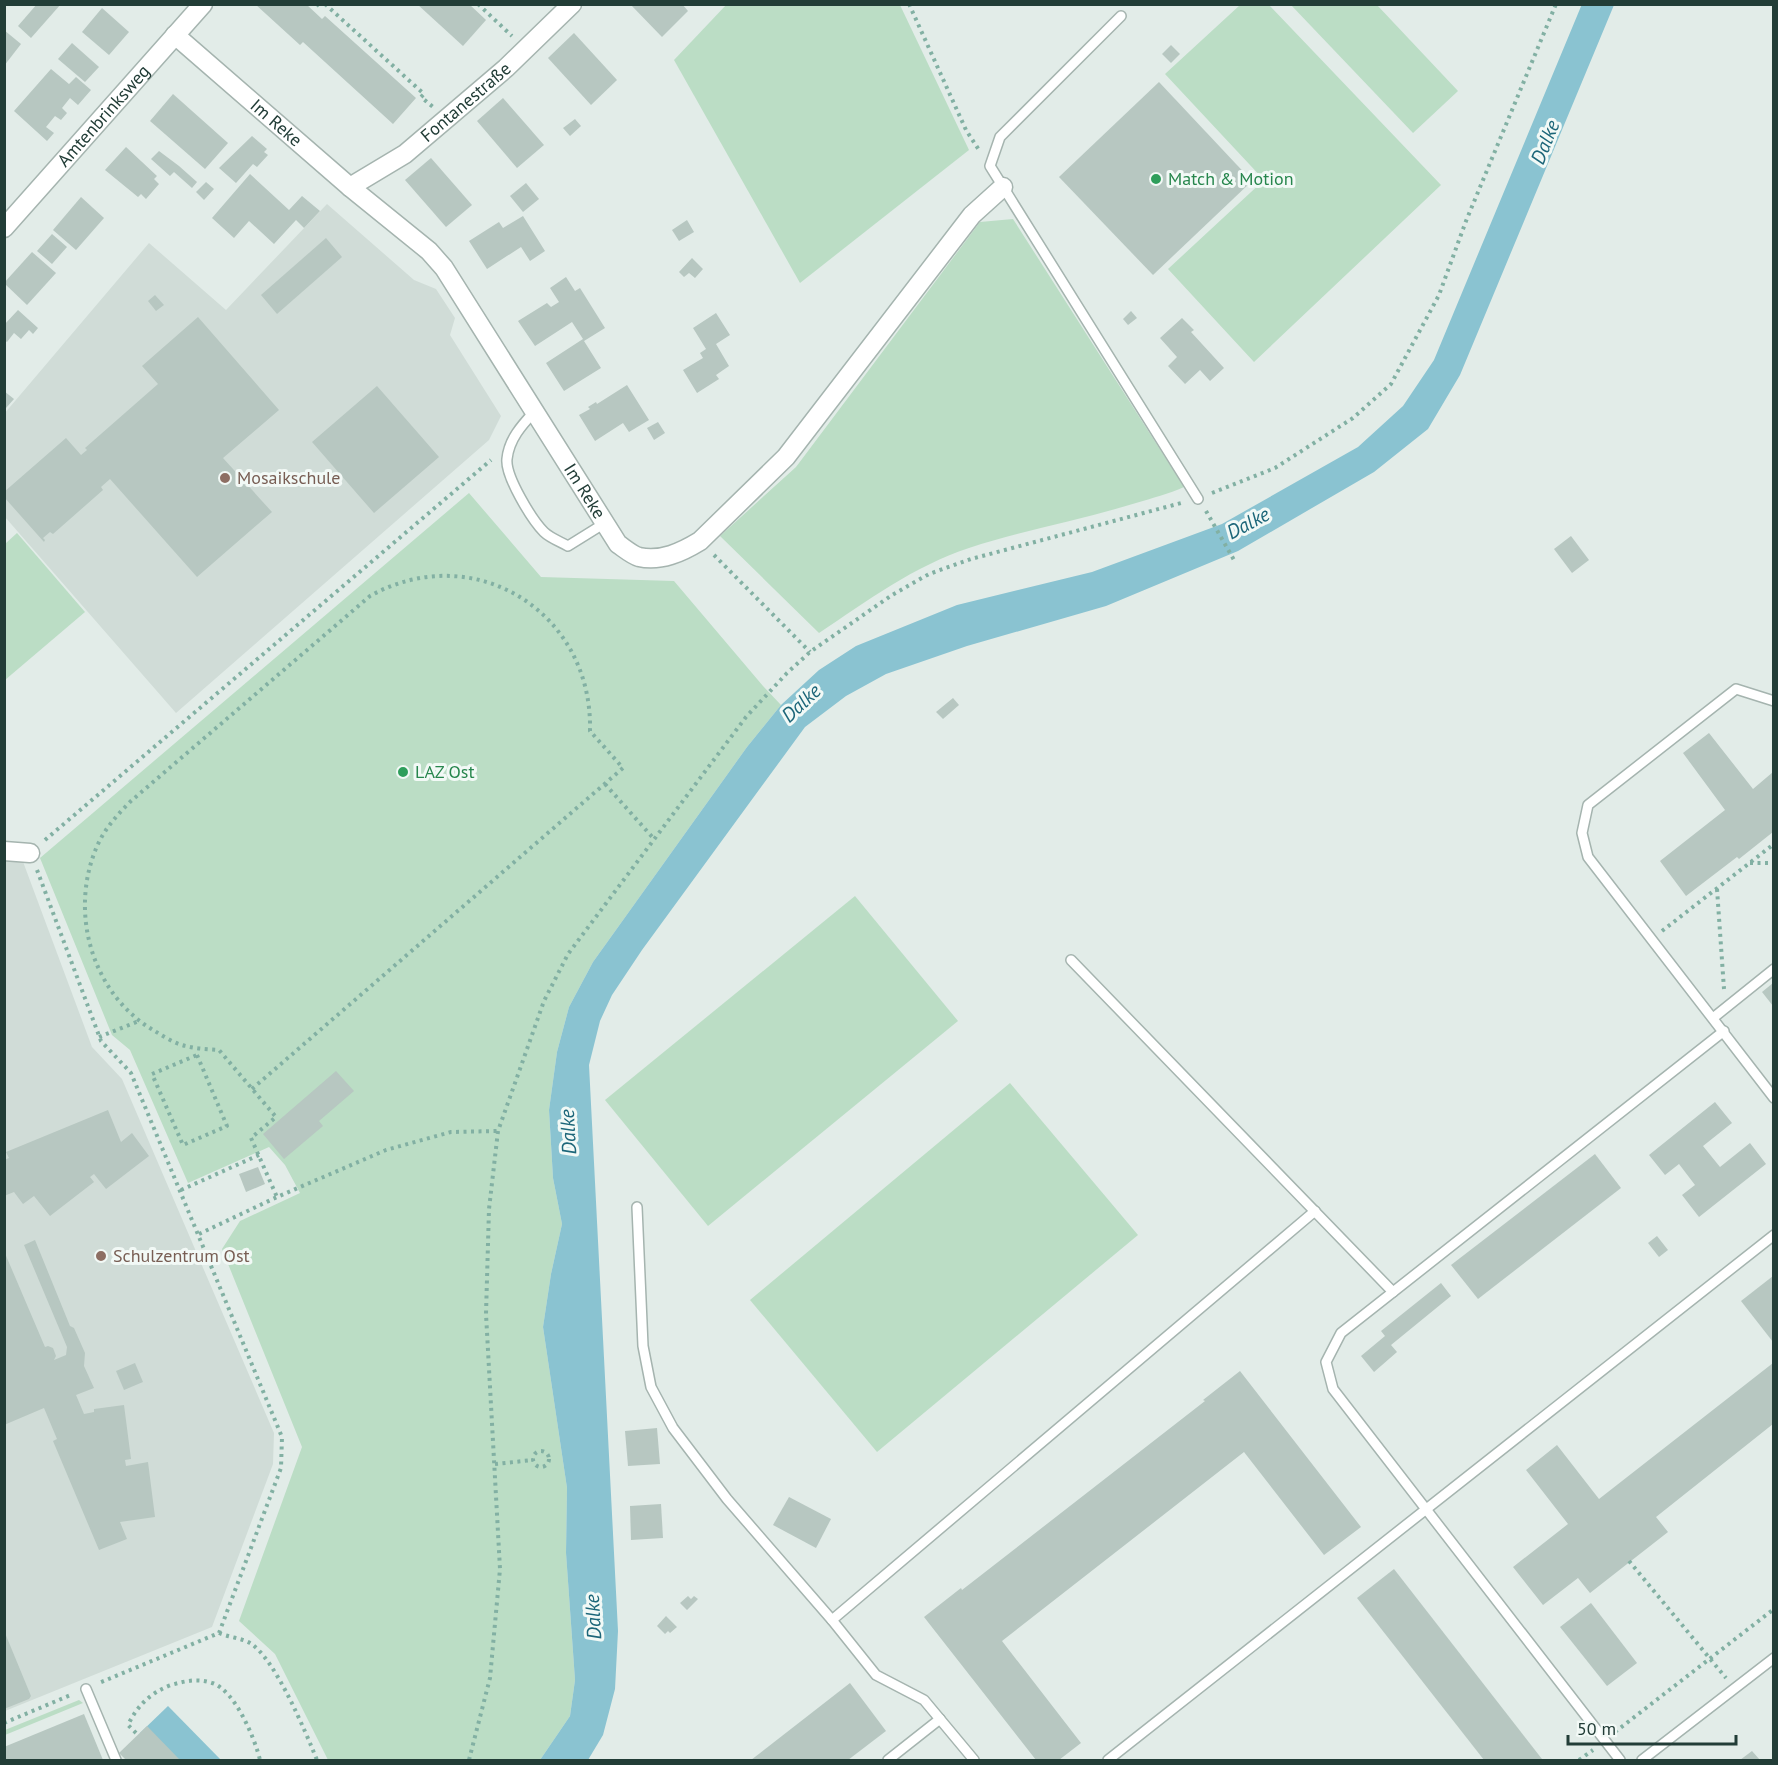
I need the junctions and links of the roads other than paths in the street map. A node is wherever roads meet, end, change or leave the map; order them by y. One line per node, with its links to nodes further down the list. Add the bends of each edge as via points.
1 (203, 4): 4 (street, Amtenbrinksweg)
2 (572, 4): 5 (street, Fontanestraße, via 405,154)
3 (1121, 16): 6 (lane, via 1000,137 990,166)
4 (175, 34): 5 (street, Im Reke); 7 (street, Amtenbrinksweg)
5 (350, 187): 8 (street, Im Reke, via 429,251 444,268)
6 (1003, 187): 9 (lane); 10 (street, Im Reke, via 972,215 786,457 699,541 684,552 657,558 638,556 618,544)
7 (4, 228)
8 (534, 412): 10 (street, Im Reke); 10 (lane, via 517,430 507,459 514,488 545,534 568,546)
9 (1198, 499)
10 (605, 523)
11 (1773, 701): 16 (lane, via 1736,689 1588,805 1582,833 1588,857)
12 (4, 851): 13 (street)
13 (30, 853)
14 (1071, 960): 20 (lane)
15 (1773, 969): 16 (lane)
16 (1713, 1018): 17 (lane)
17 (1724, 1031): 18 (lane); 22 (lane)
18 (1773, 1098)
19 (637, 1207): 24 (lane, via 643,1346 651,1388 673,1428 721,1490)
20 (1315, 1211): 22 (lane); 24 (lane)
21 (1773, 1235): 23 (lane)
22 (1394, 1292): 23 (lane, via 1341,1333 1326,1362 1333,1389)
23 (1425, 1509): 31 (lane); 32 (lane)
24 (832, 1620): 27 (lane, via 876,1675 924,1700)
25 (1773, 1658): 33 (lane)
26 (86, 1689): 28 (lane)
27 (940, 1719): 29 (lane); 30 (lane)
28 (116, 1761)
29 (888, 1761)
30 (974, 1761)
31 (1108, 1761)
32 (1620, 1761)
33 (1642, 1761)

